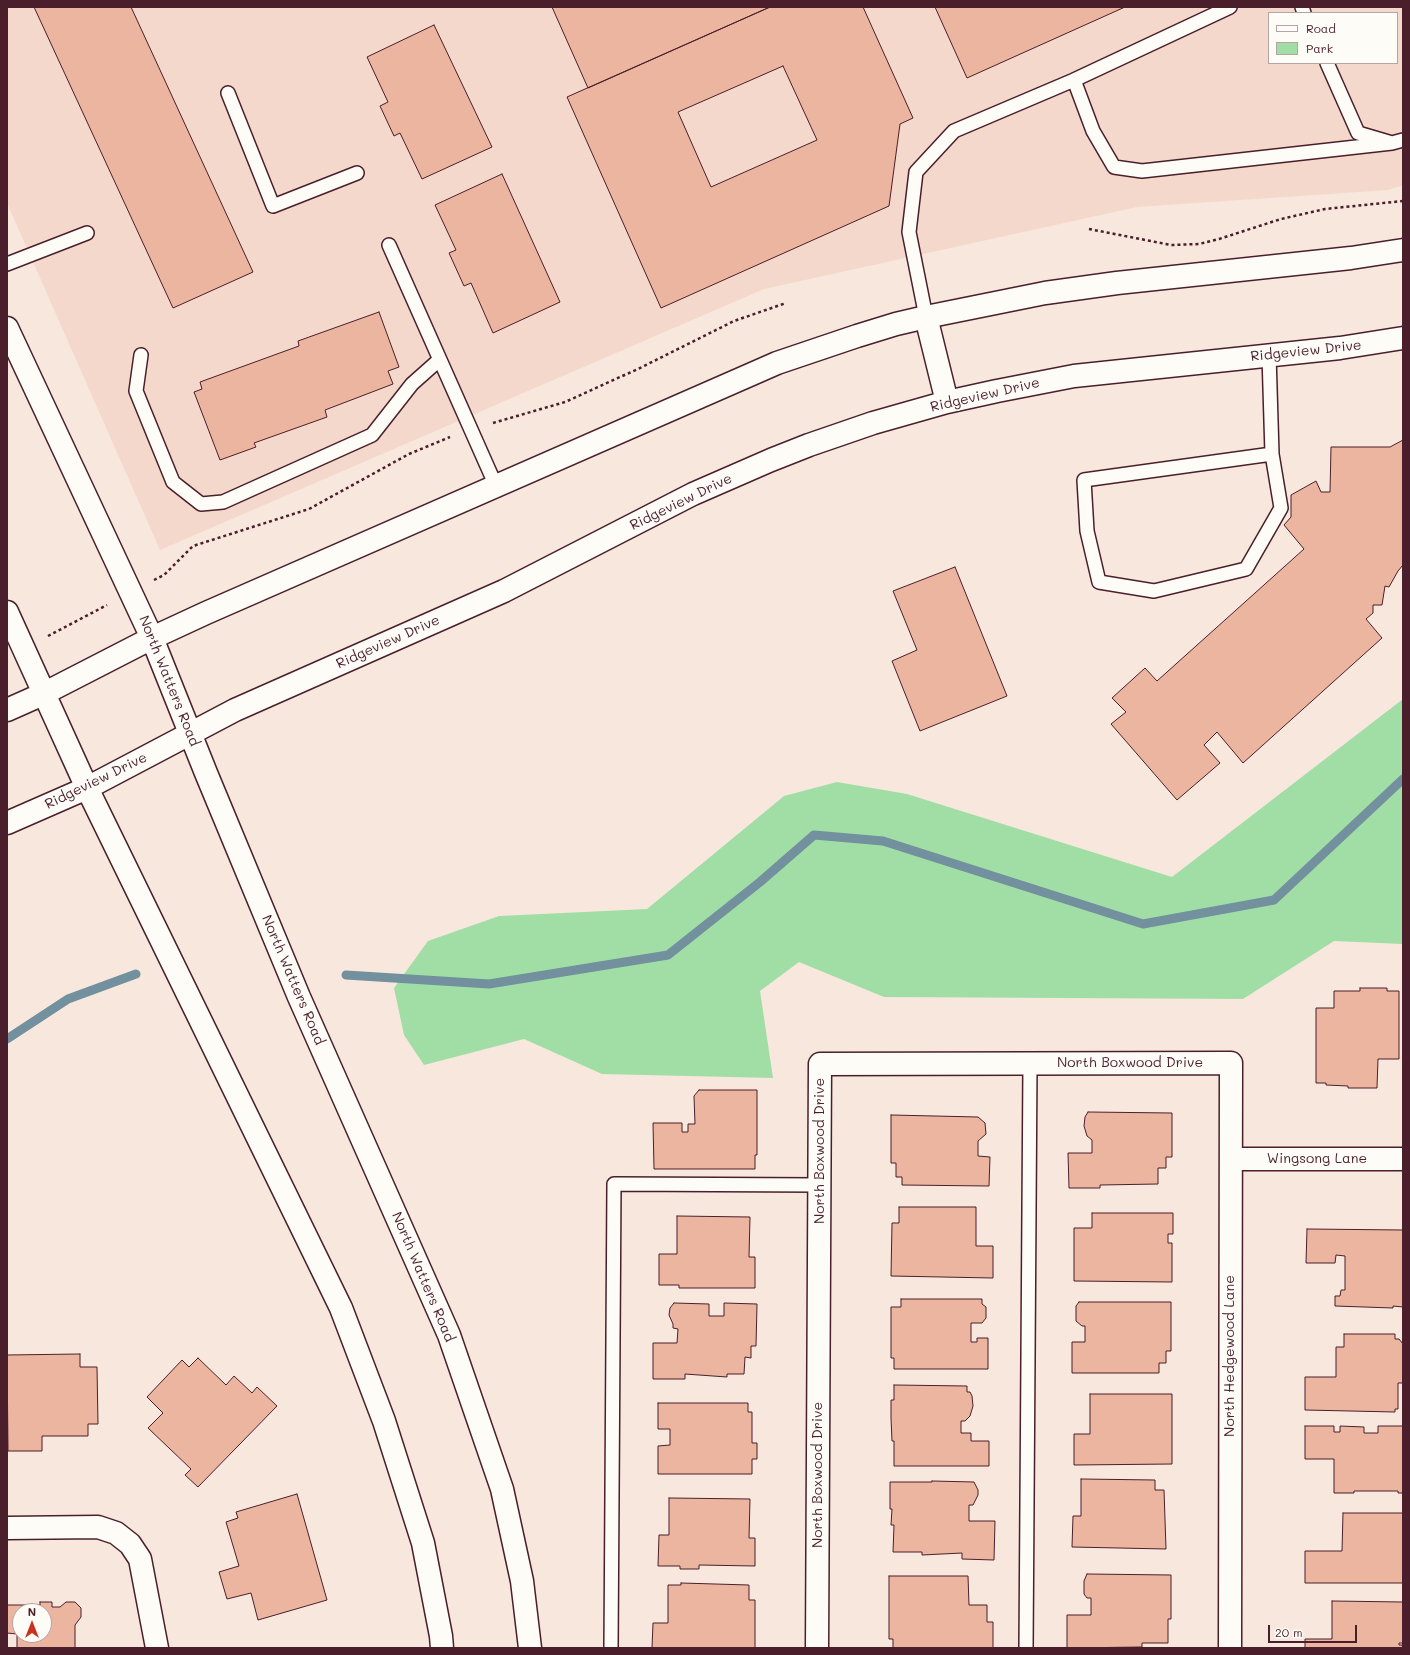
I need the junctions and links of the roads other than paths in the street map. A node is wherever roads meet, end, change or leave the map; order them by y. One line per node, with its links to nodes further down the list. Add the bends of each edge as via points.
1 (1230, 7): 3 (lane)
2 (1327, 64): 5 (lane, via 1358,133)
3 (1074, 80): 5 (lane, via 1093,131 1114,167 1142,171); 11 (lane, via 954,131 916,172 909,232)
4 (228, 93): 6 (lane, via 273,206)
5 (1397, 142)
6 (357, 173)
7 (87, 233): 10 (lane)
8 (389, 245): 16 (lane)
9 (1403, 250): 11 (main road, via 1328,261 1087,287)
10 (7, 264)
11 (926, 317): 17 (main road); 19 (main road, via 889,326 777,364)
12 (7, 328): 21 (main road, North Watters Road)
13 (1403, 338): 15 (main road, Ridgeview Drive)
14 (141, 355): 16 (lane, via 136,391 173,482 201,504 223,502 372,435 412,384)
15 (1269, 355): 17 (main road, Ridgeview Drive, via 1074,376); 18 (lane)
16 (439, 360): 19 (lane)
17 (947, 402): 24 (main road, Ridgeview Drive, via 809,445 693,494 504,591)
18 (1272, 454): 18 (lane, via 1084,480 1087,531 1099,582 1154,591 1246,569 1281,508)
19 (496, 486): 21 (main road)
20 (7, 612): 22 (main road)
21 (152, 638): 22 (main road); 24 (main road, North Watters Road)
22 (43, 694): 23 (main road); 25 (main road)
23 (7, 710)
24 (190, 732): 25 (main road, Ridgeview Drive); 35 (main road, North Watters Road, via 300,997 449,1335 502,1489 522,1581)
25 (87, 788): 26 (main road, Ridgeview Drive); 34 (main road, via 341,1308 384,1421 423,1542)
26 (7, 823)
27 (1231, 1063): 28 (main road, North Boxwood Drive); 29 (main road, North Hedgewood Lane)
28 (1030, 1064): 31 (main road, North Boxwood Drive, via 820,1064); 38 (lane)
29 (1231, 1159): 30 (main road, Wingsong Lane); 39 (main road, North Hedgewood Lane)
30 (1403, 1159)
31 (820, 1185): 36 (lane, via 614,1184); 37 (main road, North Boxwood Drive)
32 (7, 1528): 33 (main road, via 98,1527 120,1536 130,1544 140,1559)
33 (157, 1648)
34 (442, 1648)
35 (530, 1648)
36 (611, 1648)
37 (817, 1648)
38 (1026, 1648)
39 (1230, 1648)

